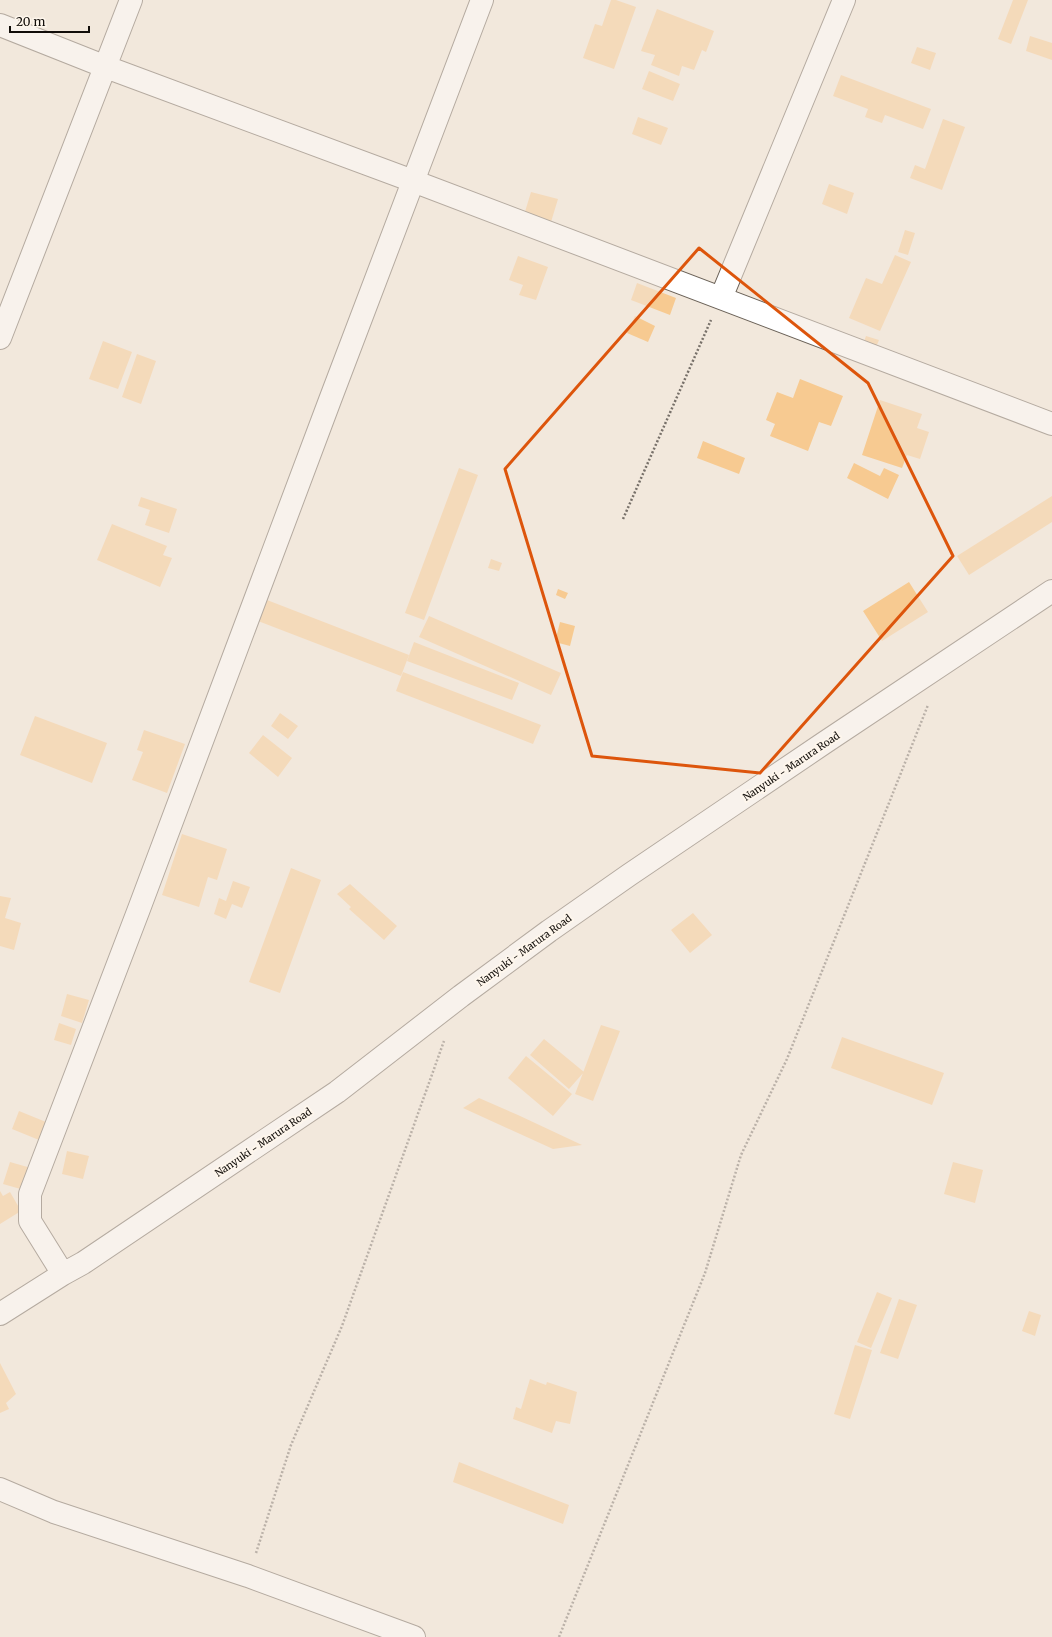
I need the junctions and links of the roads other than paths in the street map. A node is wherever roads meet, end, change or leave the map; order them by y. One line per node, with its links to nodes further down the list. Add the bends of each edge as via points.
1 (132, 0): 5 (street)
2 (482, 0): 6 (street)
3 (844, 0): 7 (street)
4 (0, 25): 5 (street)
5 (106, 67): 6 (street); 8 (street)
6 (413, 181): 7 (street); 11 (street, via 30,1194 30,1221)
7 (721, 298): 9 (street)
8 (0, 338)
9 (1052, 424)
10 (1052, 591): 11 (street, Nanyuki - Marura Road, via 824,743 549,932 337,1092 83,1263)
11 (62, 1274): 12 (street, Nanyuki - Marura Road)
12 (0, 1314)
13 (0, 1489): 14 (street, via 54,1512 248,1576)
14 (414, 1637)

